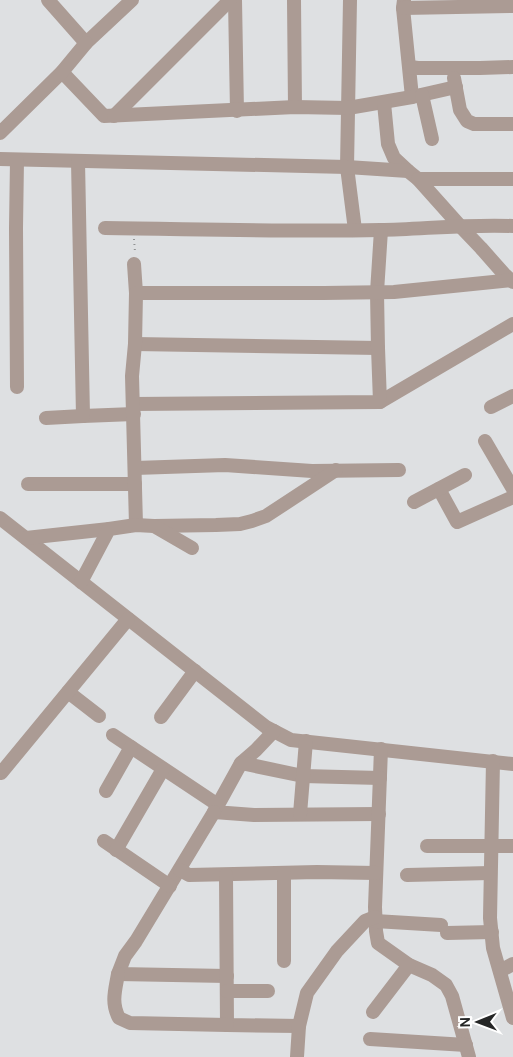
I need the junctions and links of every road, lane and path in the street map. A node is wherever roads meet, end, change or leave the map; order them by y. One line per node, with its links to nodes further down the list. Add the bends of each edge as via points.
1 (48, 0): 9 (street)
2 (132, 0): 9 (street)
3 (230, 0): 20 (street)
4 (235, 0): 19 (street)
5 (294, 0): 17 (street)
6 (350, 0): 18 (street)
7 (404, 4): 8 (street); 10 (street)
8 (513, 6)
9 (86, 43): 13 (street)
10 (410, 67): 12 (street); 15 (street)
11 (513, 67): 12 (street)
12 (452, 68): 14 (street)
13 (62, 72): 20 (street, via 104,116); 22 (street)
14 (456, 87): 15 (street); 21 (street, via 460,110 467,121 474,124)
15 (417, 96): 16 (street); 23 (street)
16 (384, 102): 18 (street); 28 (street, via 388,144 394,158)
17 (296, 107): 18 (street); 19 (street)
18 (348, 108): 27 (street)
19 (237, 111): 20 (street)
20 (114, 116)
21 (513, 124)
22 (0, 133)
23 (432, 139)
24 (0, 159): 25 (street)
25 (16, 160): 26 (street); 43 (street)
26 (78, 161): 27 (street); 48 (street)
27 (347, 167): 28 (street); 34 (street)
28 (413, 175): 29 (street); 30 (street)
29 (513, 179)
30 (460, 226): 31 (street); 35 (street); 37 (street)
31 (513, 226)
32 (105, 228): 33 (street)
33 (134, 228): 34 (street); 36 (path)
34 (355, 230): 35 (street)
35 (381, 230): 39 (street)
36 (134, 264): 38 (street)
37 (512, 281): 39 (street)
38 (136, 292): 39 (street); 41 (street)
39 (378, 292): 42 (street)
40 (513, 324): 45 (street)
41 (135, 344): 42 (street); 47 (street, via 132,376)
42 (378, 348): 45 (street)
43 (17, 387)
44 (513, 396): 46 (street)
45 (380, 402): 47 (street)
46 (491, 407)
47 (134, 409): 48 (street); 51 (street)
48 (83, 416): 49 (street)
49 (46, 418)
50 (485, 441): 58 (street)
51 (135, 468): 52 (street, via 225,466); 56 (street)
52 (336, 470): 53 (street); 63 (street, via 266,516 252,521)
53 (399, 470)
54 (465, 475): 57 (street)
55 (28, 484): 56 (street)
56 (135, 484): 62 (street)
57 (439, 489): 59 (street, via 457,522); 60 (street)
58 (513, 489)
59 (513, 498)
60 (414, 502)
61 (0, 518): 65 (street)
62 (136, 525): 63 (street); 64 (street)
63 (154, 526): 66 (street)
64 (108, 529): 65 (street); 67 (street)
65 (26, 538): 67 (street)
66 (192, 548)
67 (81, 582): 68 (street)
68 (128, 618): 69 (street); 70 (street)
69 (195, 671): 72 (street); 73 (street)
70 (68, 692): 71 (street); 82 (street)
71 (99, 716)
72 (161, 716)
73 (274, 731): 75 (street, via 291,740); 79 (street)
74 (113, 735): 76 (street)
75 (306, 741): 77 (street); 83 (street)
76 (131, 747): 81 (street); 85 (street)
77 (381, 749): 78 (street); 84 (street)
78 (494, 762): 80 (street); 92 (street)
79 (242, 763): 83 (street); 86 (street)
80 (513, 764)
81 (163, 769): 86 (street); 93 (street)
82 (0, 773)
83 (303, 776): 84 (street); 87 (street)
84 (380, 778): 88 (street)
85 (106, 791)
86 (216, 809): 87 (street, via 254,815); 94 (street)
87 (300, 814): 88 (street)
88 (378, 814): 96 (street)
89 (104, 841): 93 (street)
90 (426, 846): 92 (street)
91 (513, 846): 92 (street)
92 (491, 847): 97 (street)
93 (116, 850): 100 (street)
94 (180, 870): 98 (street, via 189,876); 100 (street)
95 (284, 873): 96 (street); 98 (street); 103 (street)
96 (376, 873): 101 (street)
97 (490, 873): 99 (street); 102 (street)
98 (226, 875): 108 (street)
99 (407, 875)
100 (170, 886): 107 (street, via 125,956)
101 (375, 919): 102 (street); 105 (street, via 378,943); 114 (street, via 364,921 307,993)
102 (492, 932): 106 (street)
103 (284, 960)
104 (513, 964): 106 (street)
105 (409, 965): 111 (street); 116 (street, via 446,985)
106 (500, 971): 112 (street)
107 (118, 974): 108 (street); 113 (street, via 114,1009 119,1018 130,1023)
108 (227, 976): 109 (street)
109 (227, 991): 110 (street); 113 (street)
110 (268, 991)
111 (373, 1012)
112 (513, 1018)
113 (227, 1025): 114 (street)
114 (299, 1026): 117 (street)
115 (370, 1039): 116 (street)
116 (467, 1051)
117 (297, 1057)

